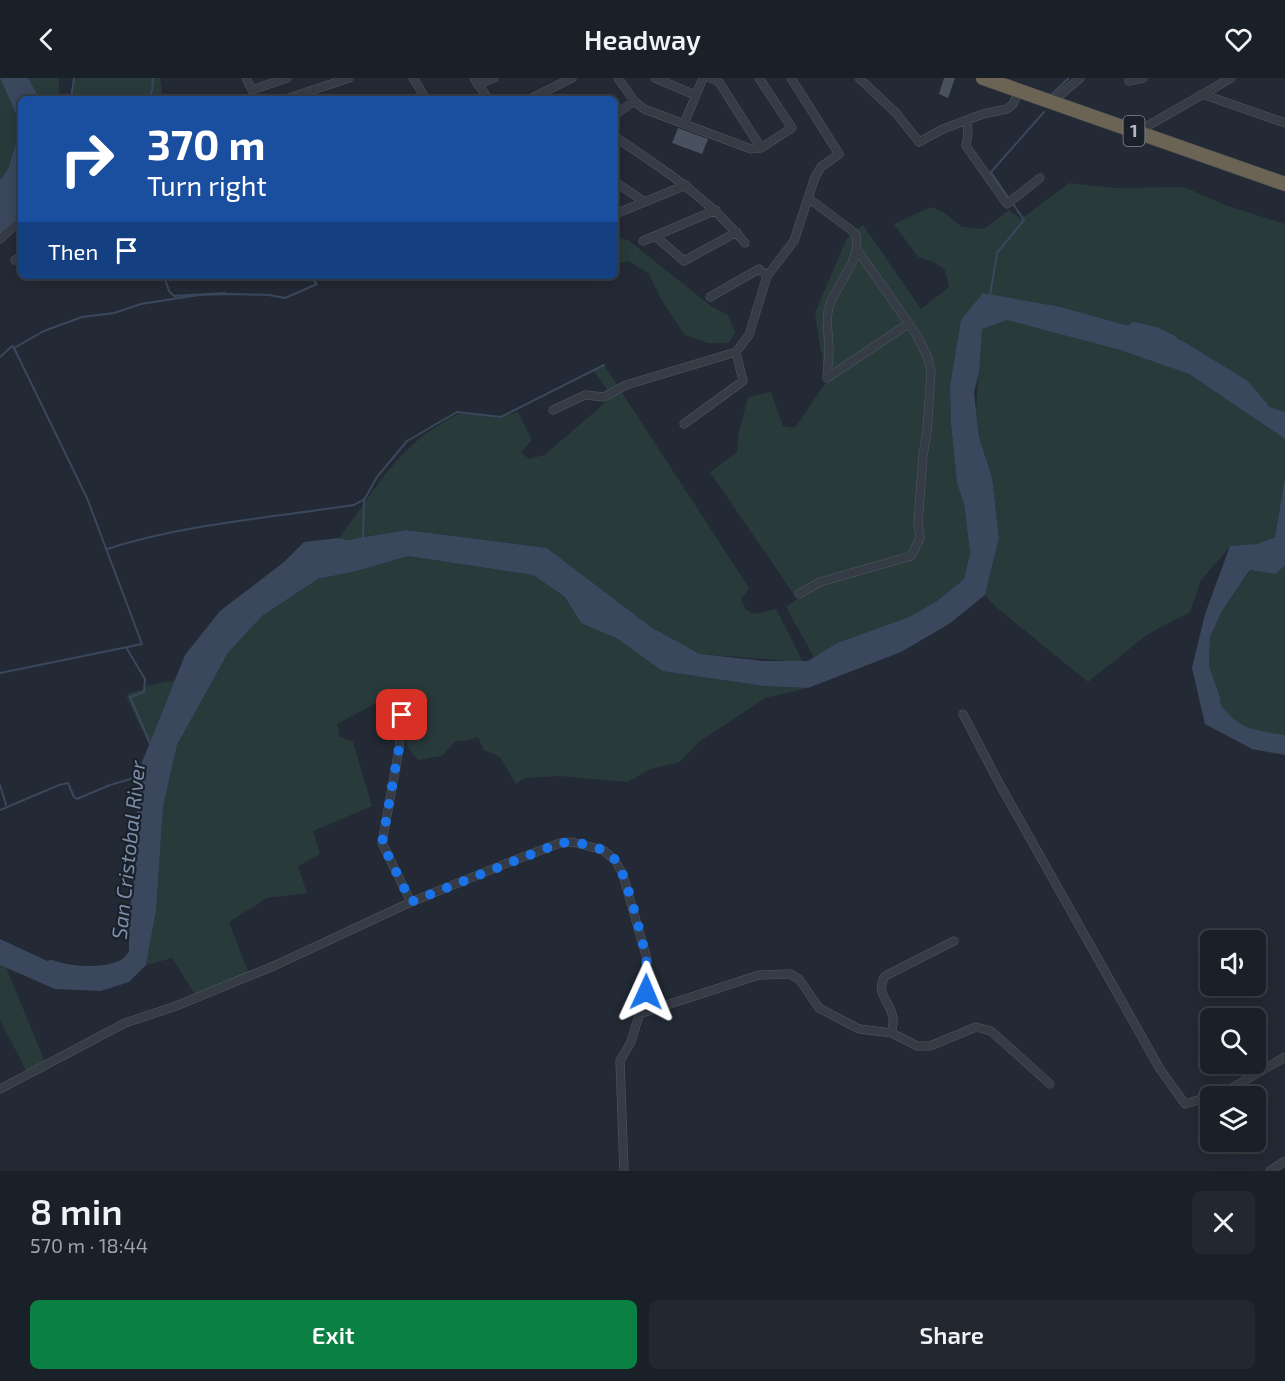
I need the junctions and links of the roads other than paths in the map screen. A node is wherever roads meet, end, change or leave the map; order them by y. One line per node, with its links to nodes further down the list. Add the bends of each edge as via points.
1 (246, 78): 16 (street, via 252,90)
2 (349, 78): 23 (street)
3 (413, 78): 24 (street)
4 (494, 78): 19 (street)
5 (618, 78): 27 (street)
6 (655, 78): 22 (street)
7 (703, 78): 22 (street)
8 (710, 78): 35 (street, via 719,82)
9 (759, 78): 35 (street, via 792,128)
10 (791, 78): 40 (street, via 840,153 822,167)
11 (859, 78): 30 (street, via 896,113 919,142)
12 (983, 78): 20 (highway, 1)
13 (1080, 78): 28 (street)
14 (1143, 78): 18 (street)
15 (1231, 78): 21 (street)
16 (283, 79)
17 (573, 79): 26 (street)
18 (1124, 80)
19 (476, 82): 25 (street)
20 (1019, 91): 28 (highway, 1); 30 (street, via 1007,109)
21 (1202, 94): 31 (street); 33 (street)
22 (695, 95): 32 (street)
23 (295, 96)
24 (424, 96)
25 (486, 96)
26 (536, 96)
27 (634, 100): 29 (street); 32 (street, via 644,109)
28 (1052, 102): 33 (highway, 1)
29 (618, 113)
30 (966, 121): 36 (street, via 966,146 1006,204)
31 (1285, 123)
32 (684, 124): 35 (street, via 751,149)
33 (1137, 132): 38 (highway, 1)
34 (618, 139): 39 (street)
35 (761, 148)
36 (1041, 178)
37 (618, 184): 41 (street)
38 (1285, 184)
39 (686, 185): 41 (street); 42 (street)
40 (808, 198): 50 (street, via 855,233); 51 (street, via 794,241)
41 (645, 202): 43 (street)
42 (716, 210): 45 (street); 46 (street)
43 (618, 213)
44 (18, 223): 47 (street)
45 (736, 232): 46 (street, via 684,261); 49 (street)
46 (655, 236): 48 (street)
47 (0, 239)
48 (643, 241)
49 (745, 243)
50 (858, 250): 53 (street); 53 (street, via 829,306 827,378)
51 (767, 276): 52 (street, via 759,269); 54 (street, via 749,335)
52 (710, 297)
53 (908, 324): 57 (street, via 928,358 931,373 920,538 911,556 820,582)
54 (736, 351): 55 (street, via 635,382 604,397 585,395); 56 (street, via 743,381)
55 (553, 410)
56 (684, 424)
57 (799, 594)
58 (963, 714): 64 (street, via 1160,1069 1185,1104 1227,1091)
59 (402, 715): 60 (street, via 382,843)
60 (411, 902): 62 (street, via 560,843 603,850 615,860 623,875 646,960 646,992); 66 (street, via 276,965 125,1023)
61 (954, 941): 63 (street, via 885,975 881,990 893,1016)
62 (639, 1014): 63 (street, via 777,972 799,979 819,1008 859,1029); 68 (street, via 631,1042 620,1061)
63 (892, 1033): 65 (street, via 917,1046 930,1046 982,1028)
64 (1285, 1057)
65 (1050, 1084)
66 (0, 1089)
67 (1285, 1161): 69 (street)
68 (624, 1171)
69 (1270, 1171)

